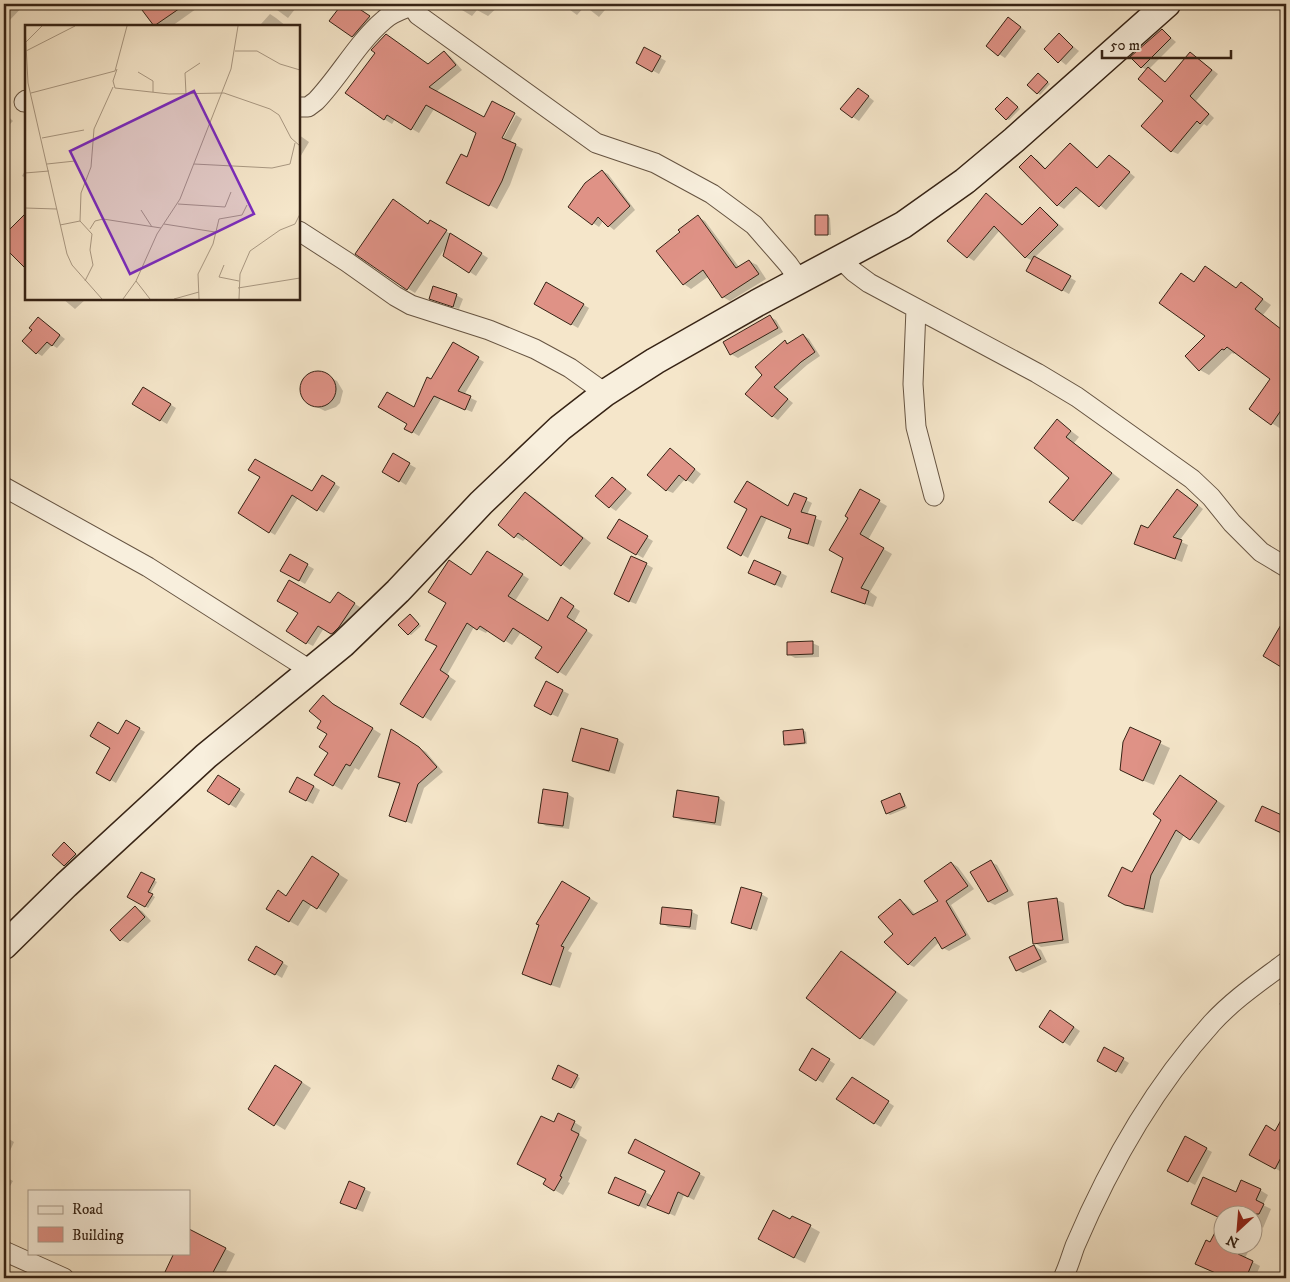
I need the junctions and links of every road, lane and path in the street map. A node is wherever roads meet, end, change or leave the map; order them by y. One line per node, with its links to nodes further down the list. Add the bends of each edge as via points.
1 (1167, 4): 5 (main road, via 965,180 903,225)
2 (411, 5): 3 (street, via 384,20 316,101 308,108); 6 (street, via 418,15 596,143 655,164 712,194 754,225)
3 (300, 107)
4 (300, 232): 8 (street, via 411,305 489,330 535,349 570,368)
5 (841, 259): 6 (main road); 7 (street, via 869,283)
6 (800, 281): 8 (main road, via 655,361)
7 (916, 309): 10 (street, via 913,384 916,427); 11 (street, via 1077,397 1192,479 1261,552)
8 (605, 393): 12 (main road, via 560,428 481,502 398,591 343,644)
9 (4, 488): 12 (street, via 148,567)
10 (934, 496)
11 (1286, 567)
12 (310, 670): 13 (main road, via 206,756)
13 (4, 946)
14 (1286, 962): 17 (street, via 1214,1021 1180,1061 1118,1155)
15 (4, 1251): 16 (street)
16 (64, 1278)
17 (1063, 1278)

